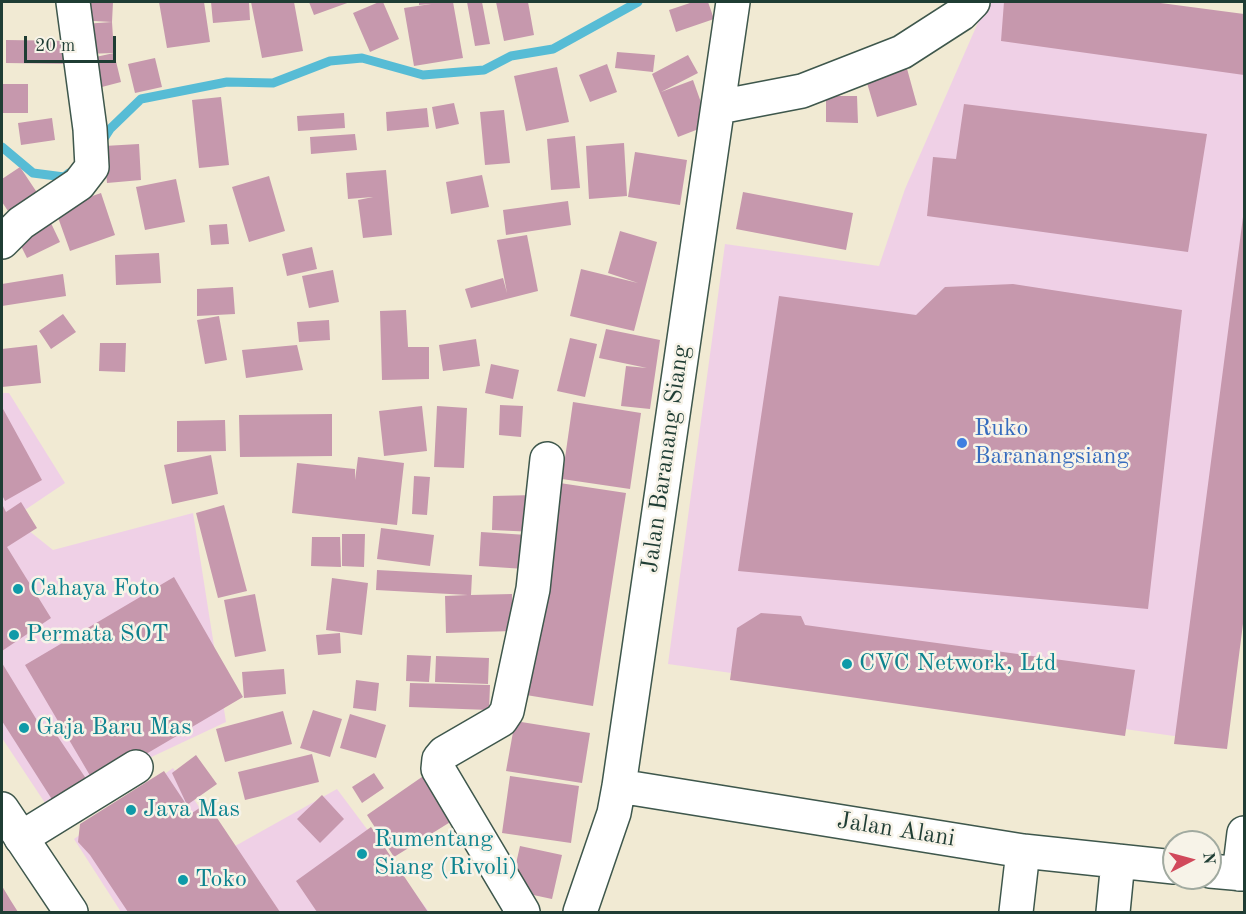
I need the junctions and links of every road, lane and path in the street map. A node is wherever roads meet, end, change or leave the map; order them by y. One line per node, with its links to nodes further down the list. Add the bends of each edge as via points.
1 (73, 2): 5 (street, via 92,167 80,184 21,223)
2 (974, 2): 4 (street, via 902,52 802,91)
3 (733, 4): 4 (street, Jalan Baranang Siang)
4 (719, 107): 8 (street, Jalan Baranang Siang)
5 (2, 242)
6 (547, 459): 17 (street, via 533,590 507,711 501,720 444,753 438,768)
7 (136, 767): 11 (street)
8 (619, 786): 12 (street, Jalan Alani); 18 (street, Jalan Baranang Siang, via 614,813)
9 (2, 809): 11 (street)
10 (1245, 833): 15 (street)
11 (21, 838): 16 (street)
12 (1023, 850): 13 (street, Jalan Alani); 19 (street)
13 (1118, 861): 14 (street, Jalan Alani); 20 (street)
14 (1162, 866)
15 (1231, 873)
16 (71, 912)
17 (523, 912)
18 (580, 912)
19 (1016, 912)
20 (1113, 912)

